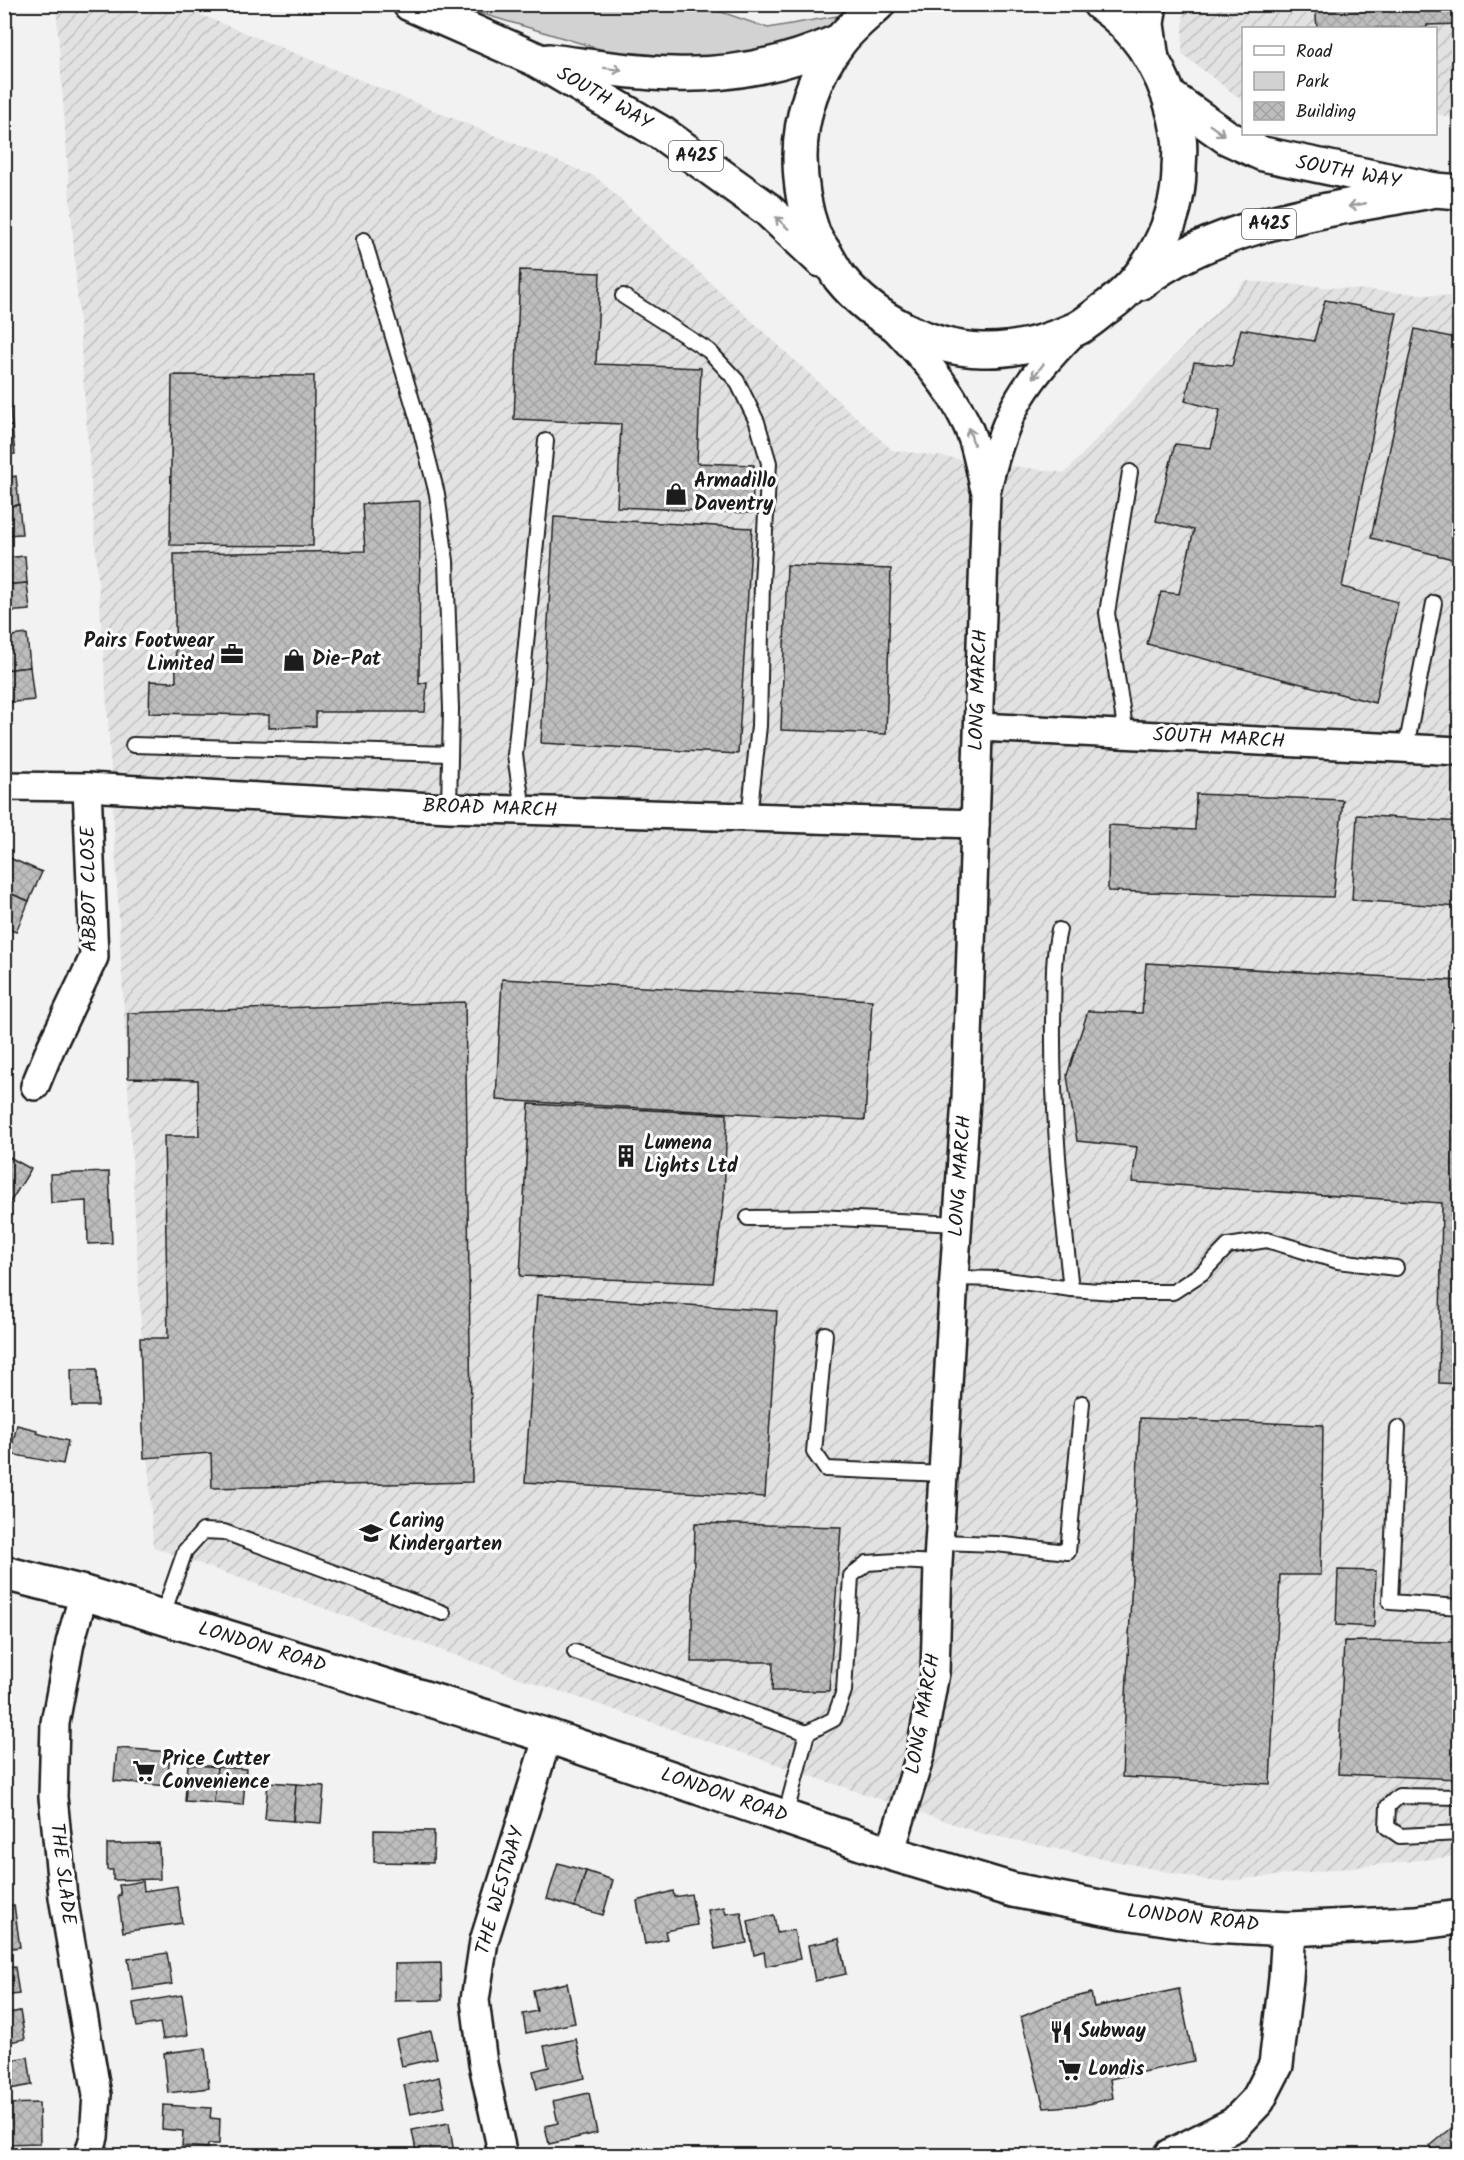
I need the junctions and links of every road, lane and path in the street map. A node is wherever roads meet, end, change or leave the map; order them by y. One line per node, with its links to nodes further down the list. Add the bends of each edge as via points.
1 (410, 4): 6 (main road, SOUTH WAY / A425)
2 (878, 4): 5 (main road)
3 (1101, 4): 7 (main road, via 1136,36)
4 (1154, 4): 7 (street, via 1150,24)
5 (839, 41): 6 (main road, SOUTH WAY / A425, one-way to 5, via 628,71 719,72 798,57); 11 (main road, via 813,85 800,134 800,185 814,234)
6 (535, 59): 11 (main road, SOUTH WAY / A425, one-way to 6, via 767,209 713,168)
7 (1156, 66): 8 (main road)
8 (1169, 96): 9 (main road, SOUTH WAY / A425, one-way to 9, via 1228,138 1263,154); 13 (main road, via 1179,139 1179,183 1168,226 1148,265)
9 (1447, 191): 13 (main road, SOUTH WAY / A425, one-way to 13, via 1230,234 1170,262)
10 (364, 240): 25 (lane, via 437,494 446,561)
11 (840, 278): 14 (main road, via 862,302)
12 (623, 296): 30 (lane, via 709,351 737,381 757,422 769,463 759,726)
13 (1119, 299): 15 (main road)
14 (889, 322): 15 (main road, via 934,342 982,350 1031,345); 18 (street, LONG MARCH, one-way to 14, via 966,421 952,396)
15 (1078, 328): 18 (street, LONG MARCH, one-way to 18, via 1036,371 1020,396 999,442)
16 (546, 441): 29 (lane, via 515,756)
17 (1130, 472): 21 (lane, via 1107,613)
18 (986, 493): 20 (street, LONG MARCH)
19 (1434, 603): 23 (lane)
20 (979, 727): 21 (street, SOUTH MARCH); 31 (street, LONG MARCH)
21 (1126, 734): 23 (street, SOUTH MARCH)
22 (132, 745): 25 (lane)
23 (1406, 748): 24 (street, SOUTH MARCH)
24 (1460, 750)
25 (450, 754): 28 (lane)
26 (4, 786): 27 (street, BROAD MARCH)
27 (87, 787): 28 (street, BROAD MARCH); 33 (street, ABBOT CLOSE, via 94,957)
28 (449, 808): 29 (street, BROAD MARCH)
29 (523, 810): 30 (street, BROAD MARCH)
30 (749, 817): 31 (street, BROAD MARCH)
31 (975, 824): 35 (street, LONG MARCH)
32 (1059, 930): 38 (lane, via 1054,949 1053,1043 1059,1189)
33 (35, 1086)
34 (748, 1218): 35 (lane)
35 (958, 1224): 37 (street, LONG MARCH)
36 (1396, 1268): 38 (lane, via 1338,1261 1267,1240 1228,1246 1202,1273 1173,1293)
37 (954, 1278): 38 (lane, via 1000,1279); 42 (street, LONG MARCH)
38 (1071, 1289)
39 (825, 1334): 42 (lane, via 814,1452 826,1469)
40 (1082, 1402): 43 (lane, via 1068,1552 996,1544)
41 (1398, 1428): 46 (lane, via 1390,1602)
42 (945, 1474): 43 (street, LONG MARCH)
43 (939, 1553): 50 (lane, via 867,1563 851,1576 844,1691 834,1719); 55 (street, LONG MARCH, via 935,1673 920,1756)
44 (4, 1573): 45 (main road, LONDON ROAD)
45 (84, 1593): 48 (main road, LONDON ROAD); 58 (street, THE SLADE, via 55,1724 53,1797 63,1897 97,2095 94,2137)
46 (1460, 1607)
47 (443, 1613): 48 (lane, via 224,1532 203,1531 185,1551)
48 (162, 1617): 51 (main road, LONDON ROAD)
49 (575, 1653): 50 (lane)
50 (807, 1732): 53 (lane)
51 (548, 1736): 53 (main road, LONDON ROAD); 59 (street, THE WESTWAY, via 484,1941 475,2000 483,2064)
52 (1460, 1797): 54 (lane, via 1399,1796 1388,1806 1387,1827 1400,1836)
53 (785, 1817): 55 (main road, LONDON ROAD)
54 (1460, 1833)
55 (890, 1853): 57 (main road, LONDON ROAD, via 1013,1890 1114,1910 1212,1925)
56 (1460, 1917): 57 (main road, LONDON ROAD)
57 (1289, 1929): 60 (main road, via 1276,2066 1258,2100 1235,2124)
58 (88, 2156)
59 (503, 2156)
60 (1172, 2156)

